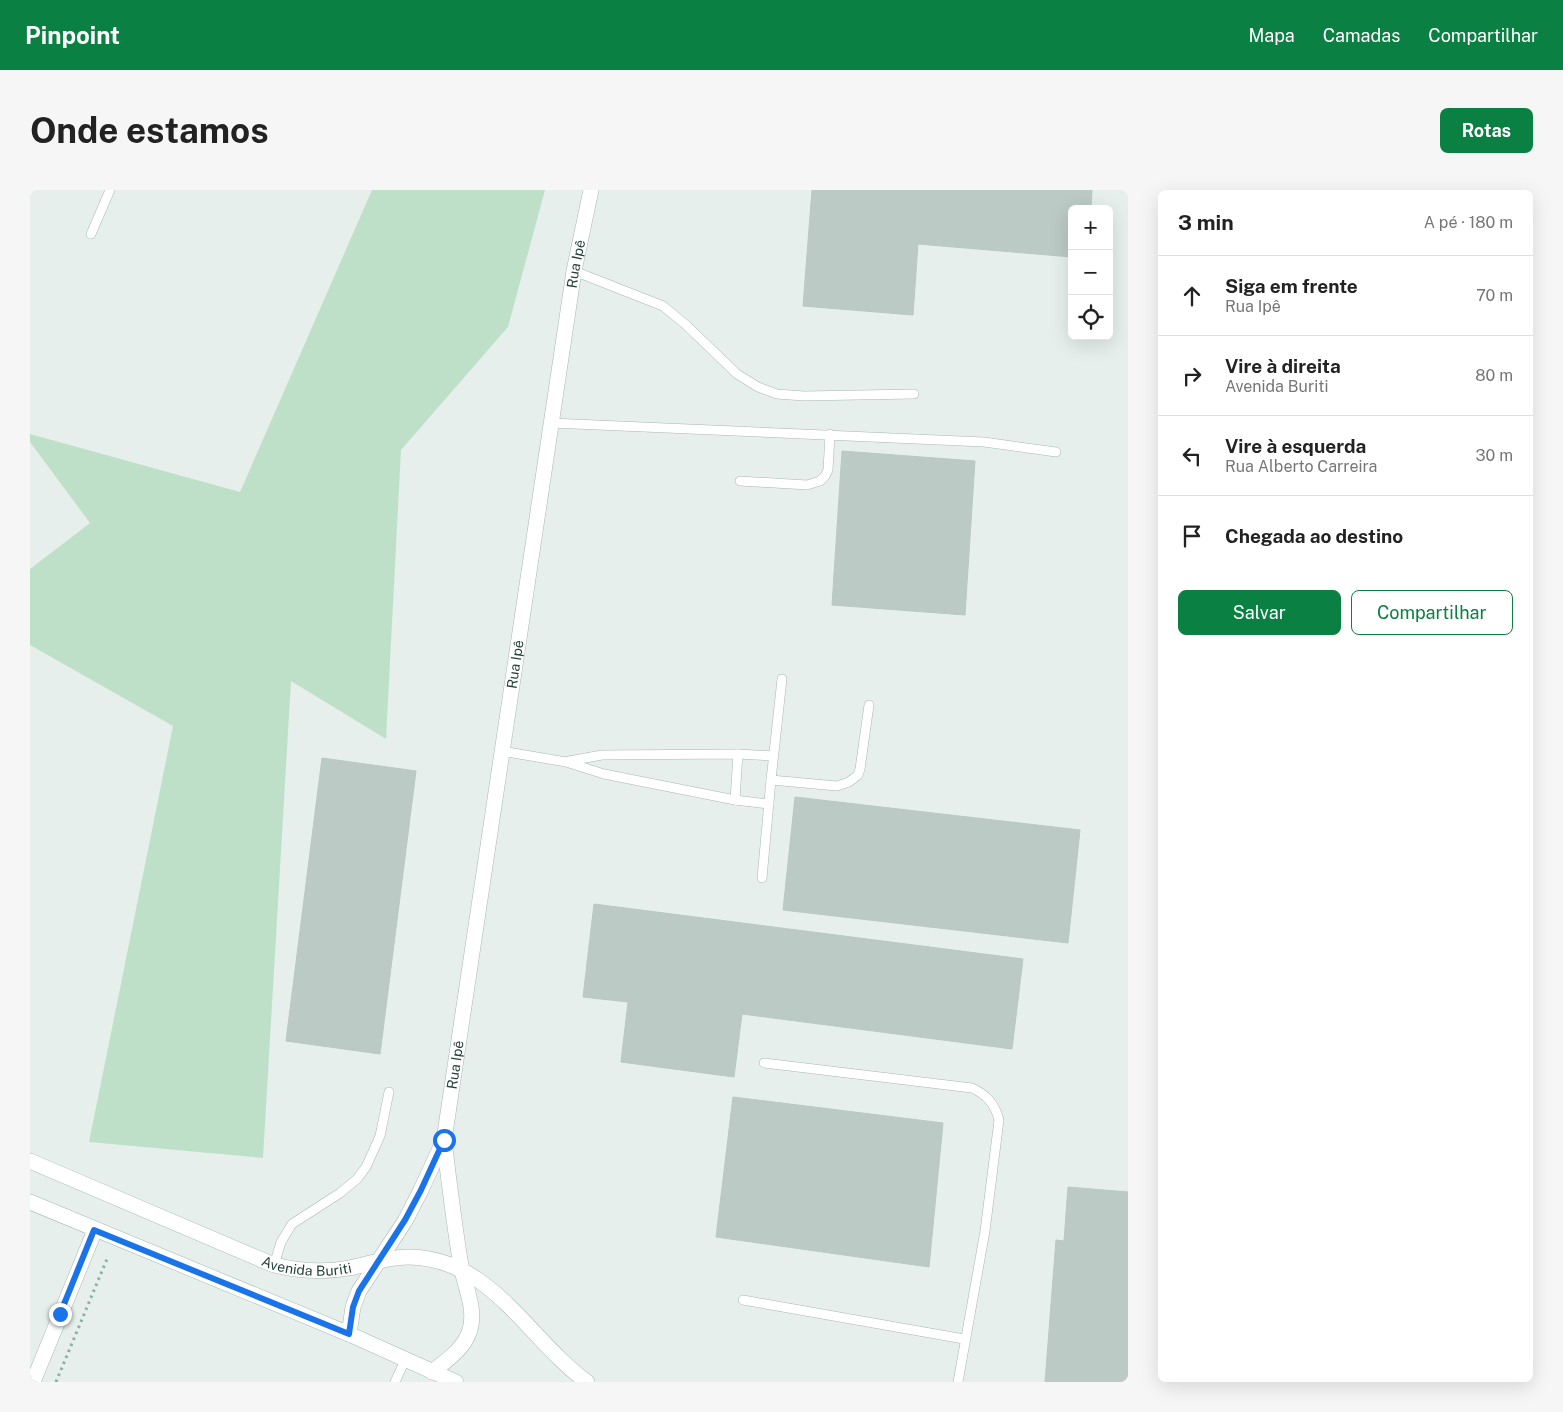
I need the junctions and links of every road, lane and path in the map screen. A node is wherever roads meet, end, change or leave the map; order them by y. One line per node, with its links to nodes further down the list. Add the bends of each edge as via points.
1 (110, 190): 3 (lane)
2 (591, 190): 4 (street, Rua Ipê)
3 (91, 234)
4 (574, 271): 5 (lane, via 663,306 737,374 770,392 804,396); 6 (street, Rua Ipê)
5 (914, 394)
6 (551, 423): 7 (lane); 12 (street, Rua Ipê)
7 (830, 434): 8 (lane, via 984,442); 9 (lane, via 828,470 820,481 807,485)
8 (1056, 452)
9 (740, 481)
10 (782, 679): 14 (lane)
11 (869, 705): 16 (lane, via 860,768 858,775 849,782 837,786)
12 (501, 752): 15 (lane); 22 (street, Rua Ipê)
13 (738, 754): 14 (lane); 15 (lane, via 602,755); 17 (lane)
14 (773, 756): 16 (lane)
15 (566, 762): 17 (lane, via 604,774)
16 (771, 780): 18 (lane)
17 (735, 800): 18 (lane)
18 (769, 804): 19 (lane)
19 (762, 878)
20 (764, 1063): 32 (lane, via 972,1088 982,1092 996,1108 999,1120 985,1231)
21 (389, 1092): 28 (lane, via 380,1136 366,1167 340,1193 292,1224 280,1242)
22 (444, 1140): 27 (street, Rua Ipê, via 405,1220); 29 (street, Rua Ipê)
23 (30, 1160): 28 (street, Avenida Buriti)
24 (30, 1202): 25 (street)
25 (94, 1230): 31 (street); 35 (street)
26 (107, 1259): 36 (path)
27 (380, 1259): 28 (street, Avenida Buriti, via 349,1268 317,1272); 29 (street, Avenida Buriti, via 430,1258); 31 (street, Rua Ipê, via 359,1291)
28 (274, 1265)
29 (461, 1269): 34 (street, Rua Ipê, via 471,1304 470,1331 458,1350); 39 (street, Avenida Buriti, via 501,1297)
30 (743, 1300): 32 (lane)
31 (349, 1334): 33 (street)
32 (964, 1339): 40 (lane)
33 (406, 1360): 34 (street); 37 (lane)
34 (432, 1372): 38 (street)
35 (33, 1382)
36 (56, 1382)
37 (395, 1382)
38 (456, 1382)
39 (587, 1382)
40 (958, 1382)

